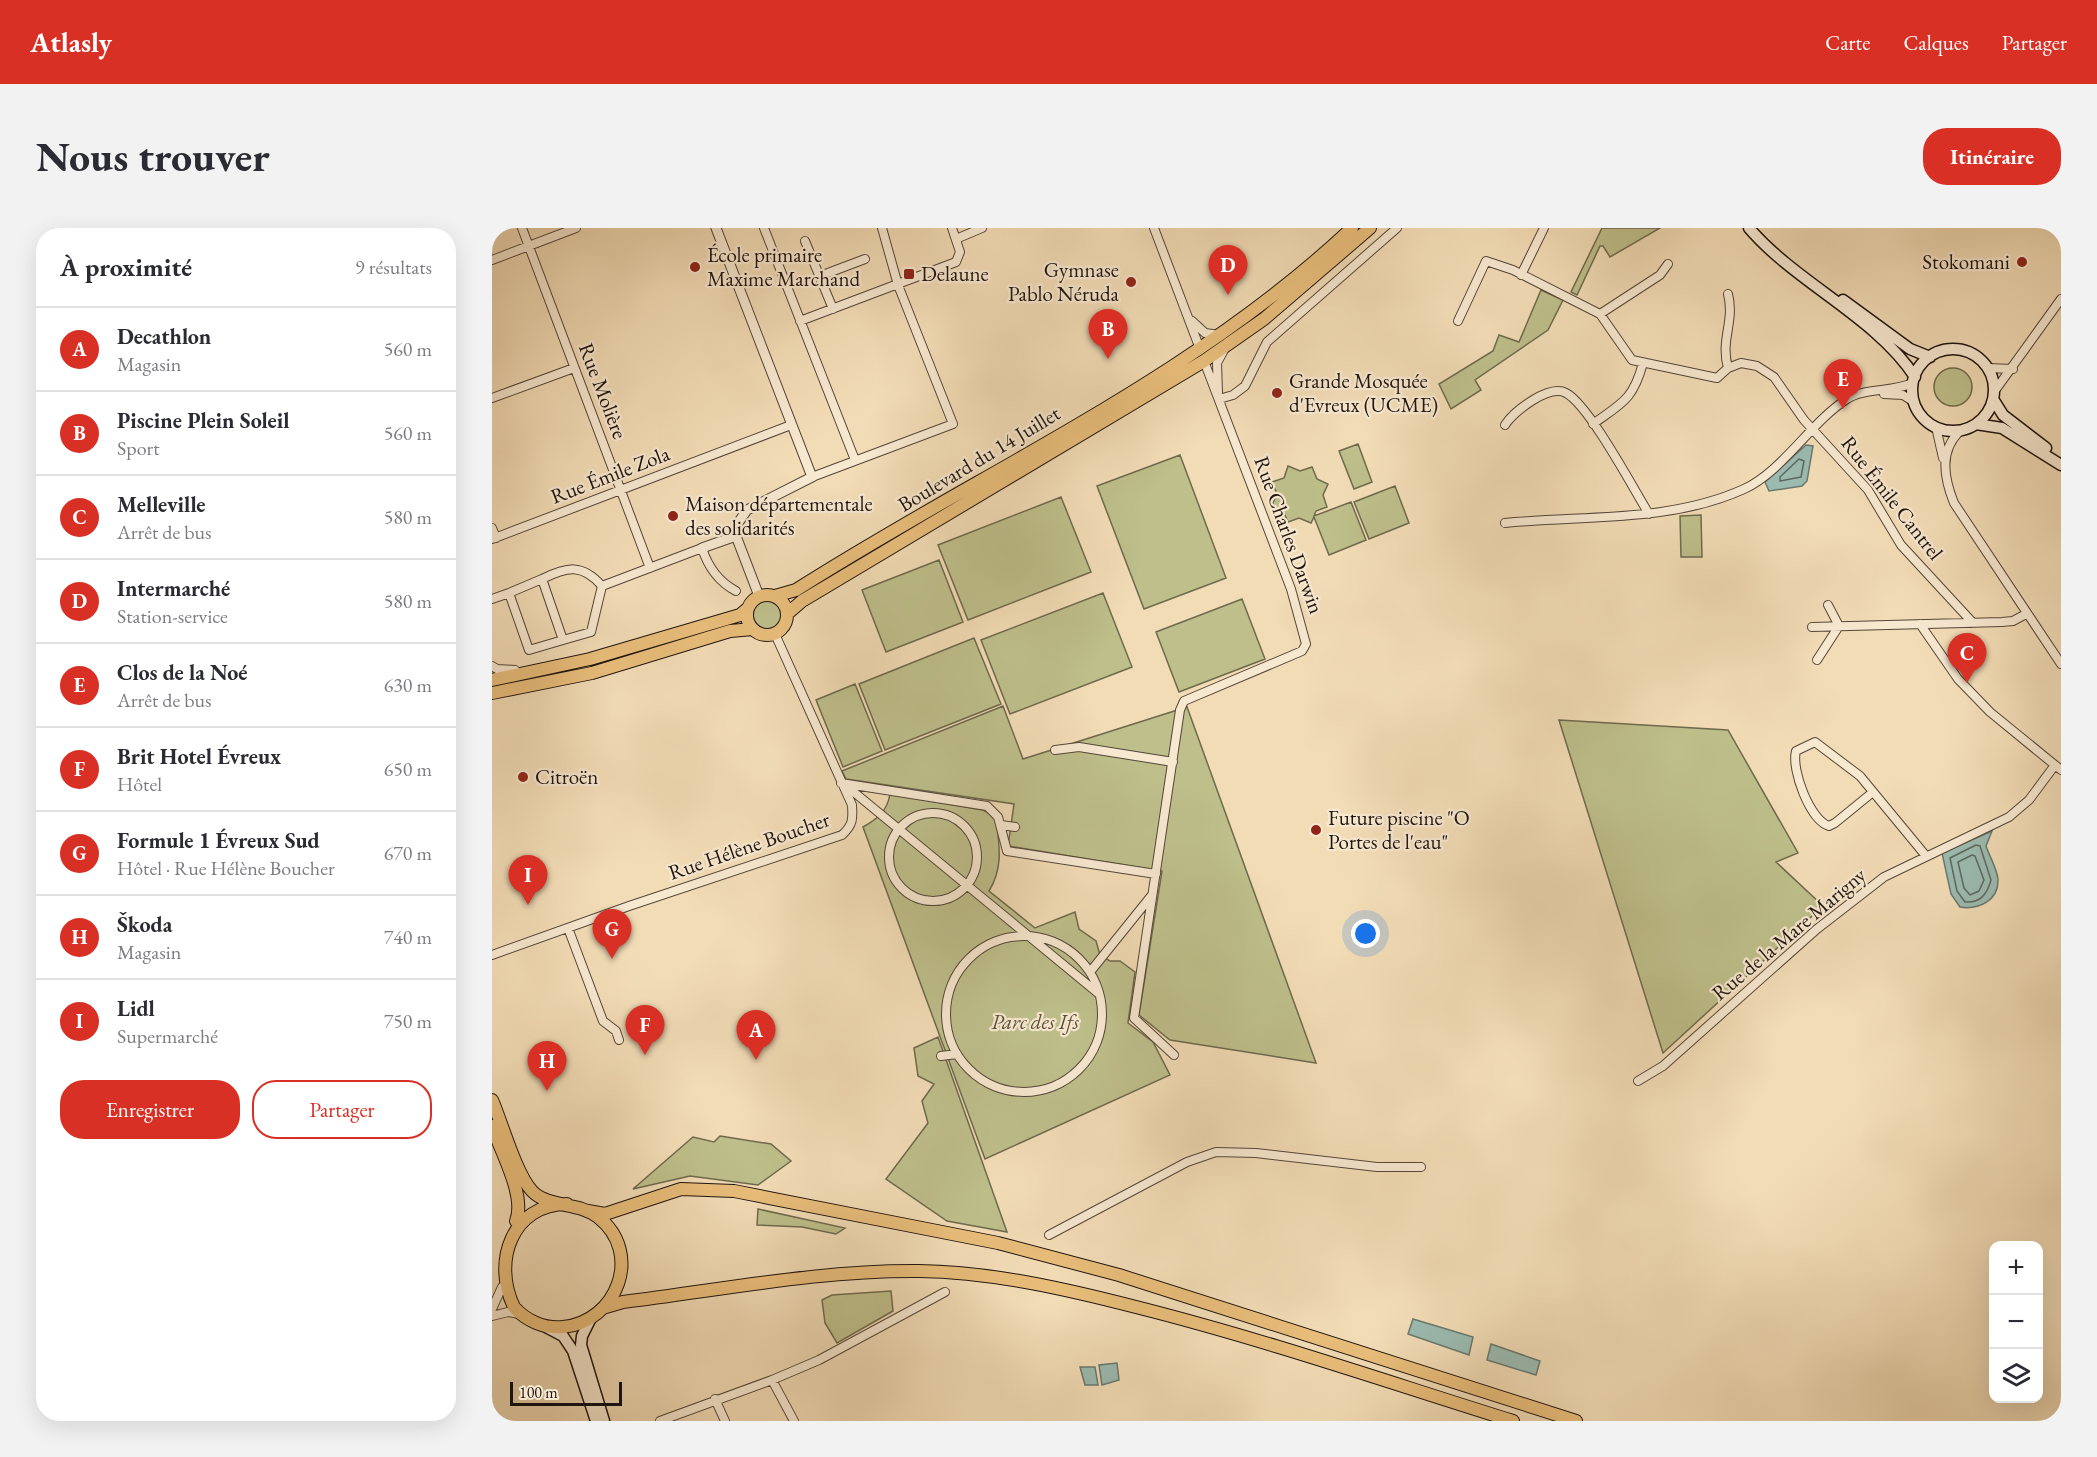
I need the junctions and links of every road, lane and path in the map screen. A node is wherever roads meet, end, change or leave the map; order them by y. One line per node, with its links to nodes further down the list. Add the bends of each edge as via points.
1 (522, 228): 17 (street, Rue Molière)
2 (576, 228): 17 (street)
3 (716, 228): 48 (street)
4 (764, 228): 28 (street)
5 (882, 228): 23 (street)
6 (952, 228): 15 (street)
7 (982, 228): 15 (street)
8 (1154, 228): 30 (street)
9 (1352, 228): 31 (main road, Boulevard du 14 Juillet)
10 (1370, 228): 31 (main road, Boulevard du 14 Juillet, via 1296,293)
11 (1397, 228): 42 (street, via 1267,342 1245,386 1233,395)
12 (1544, 228): 21 (street)
13 (1749, 228): 39 (main road, via 1889,346 1905,362)
14 (1755, 228): 33 (main road, via 1884,332)
15 (956, 239): 23 (street, via 960,252 956,262)
16 (806, 241): 22 (street)
17 (529, 246): 19 (street); 35 (street, Rue Molière)
18 (865, 259): 22 (street)
19 (492, 260)
20 (1668, 264): 27 (street, via 1660,275)
21 (1521, 275): 27 (street); 29 (street, via 1486,261)
22 (820, 276): 26 (street)
23 (898, 285): 26 (street); 53 (street, via 952,424)
24 (1728, 294): 36 (street, via 1732,309 1723,350)
25 (2061, 299): 38 (street)
26 (833, 309): 28 (street)
27 (1600, 314): 34 (street, via 1632,360)
28 (800, 321): 53 (street)
29 (1458, 321)
30 (1194, 323): 31 (street, via 1205,333); 32 (street)
31 (1224, 340): 32 (main road, Boulevard du 14 Juillet); 42 (street, via 1218,358)
32 (1198, 355): 42 (street); 70 (main road, Boulevard du 14 Juillet, via 796,590); 74 (main road, Boulevard du 14 Juillet, via 802,601)
33 (1930, 357): 37 (main road, via 1959,350 1978,358); 39 (main road)
34 (1643, 363): 36 (street, Rue Émile Cantrel, via 1717,378); 45 (street, via 1637,386 1627,399)
35 (574, 368): 43 (street); 57 (street, Rue Molière)
36 (1728, 368): 50 (street, Rue Émile Cantrel, via 1741,363 1767,370)
37 (1988, 368): 38 (street); 41 (main road)
38 (2013, 369): 41 (street)
39 (1914, 380): 40 (street, via 1903,388); 44 (main road)
40 (1870, 393): 44 (street, via 1903,395); 50 (street, via 1847,398)
41 (1993, 396): 46 (main road, via 1987,413); 52 (main road, via 2010,421)
42 (1218, 397): 90 (street, Rue Charles Darwin, via 1291,590 1306,644 1302,651 1184,701)
43 (492, 398)
44 (1914, 402): 49 (main road, via 1921,416)
45 (1593, 424): 47 (street, via 1575,399 1564,392 1551,392 1514,411); 58 (street)
46 (1976, 424): 51 (main road); 54 (main road, via 2002,428)
47 (1505, 425)
48 (791, 426): 56 (street); 57 (street, Rue Émile Zola)
49 (1936, 427): 51 (main road); 55 (street)
50 (1813, 430): 58 (street, via 1744,489); 76 (street, Rue Émile Cantrel, via 1868,490 1901,545)
51 (1960, 431): 55 (street, via 1947,445)
52 (2061, 459)
53 (855, 460): 56 (street)
54 (2061, 465)
55 (1945, 466): 75 (street, via 1954,503)
56 (812, 477): 61 (street, via 747,510)
57 (622, 490): 62 (street, Rue Émile Zola); 64 (street, Rue Molière)
58 (1649, 514): 59 (street)
59 (1505, 523)
60 (492, 528): 62 (street)
61 (736, 536): 63 (street); 69 (street)
62 (494, 539)
63 (702, 549): 64 (street); 67 (street, via 723,584)
64 (650, 568): 66 (street)
65 (542, 579): 66 (street, via 563,569 584,570); 68 (street); 82 (street)
66 (602, 585): 82 (street, via 591,632)
67 (736, 591)
68 (509, 593): 71 (street); 82 (street, via 529,650)
69 (759, 596): 70 (main road, Boulevard du 14 Juillet); 73 (main road)
70 (775, 596): 74 (main road)
71 (492, 599)
72 (1828, 605): 78 (street)
73 (747, 609): 80 (main road); 86 (main road, via 740,615 628,650)
74 (787, 614): 81 (main road, Boulevard du 14 Juillet, via 784,627)
75 (2026, 614): 76 (street, via 2013,621); 84 (street)
76 (1973, 622): 77 (street)
77 (1920, 624): 78 (street); 91 (street, via 1958,679 1990,712)
78 (1839, 626): 79 (street); 83 (street)
79 (1812, 627)
80 (753, 629): 81 (main road, via 766,636); 88 (main road, via 730,631 592,673)
81 (775, 634): 92 (street, Rue Hélène Boucher)
82 (563, 640)
83 (1817, 660)
84 (2061, 664)
85 (492, 666): 86 (street, via 508,671)
86 (543, 670): 87 (main road)
87 (492, 680)
88 (492, 693)
89 (1054, 750): 90 (street, via 1079,747)
90 (1173, 762): 98 (street, Rue Charles Darwin)
91 (2058, 767): 97 (street, Rue de la Mare Marigny, via 2009,817)
92 (842, 783): 94 (street, via 980,804 994,811); 96 (street); 101 (street, Rue Hélène Boucher, via 854,821 842,835)
93 (1873, 792): 93 (street, via 1860,776 1815,742 1796,751 1793,761 1809,807 1821,824 1835,823); 97 (street)
94 (1001, 825): 95 (street); 98 (street, via 1007,851)
95 (1015, 827)
96 (899, 829): 99 (street); 99 (street, via 893,838 889,861 905,891 915,897 938,900 949,898); 99 (street, via 915,817 934,812 962,823 977,848 976,867)
97 (1926, 856): 110 (street, Rue de la Mare Marigny, via 1884,877 1817,929 1663,1066)
98 (1156, 874): 100 (street, Rue Charles Darwin)
99 (967, 885): 102 (street)
100 (1153, 893): 104 (street); 108 (street, Rue Charles Darwin, via 1134,1018)
101 (568, 928): 103 (street, Rue Hélène Boucher); 106 (street, via 603,1021 616,1031)
102 (1026, 936): 104 (street, via 1062,946); 105 (street); 107 (street, via 986,946 957,975 946,1014)
103 (492, 956)
104 (1090, 972): 105 (street)
105 (1100, 994): 107 (street, via 1103,1017 1094,1049 1082,1067 1054,1086 1021,1092 999,1088 979,1078)
106 (619, 1040)
107 (957, 1054): 109 (street)
108 (1174, 1055)
109 (941, 1056)
110 (1638, 1081)
111 (492, 1100): 114 (main road, via 532,1192 548,1201)
112 (492, 1126): 116 (main road, via 520,1203)
113 (1420, 1167): 117 (street, via 1377,1167 1216,1152 1187,1162)
114 (567, 1204): 115 (main road); 116 (main road, via 539,1208)
115 (588, 1211): 120 (main road, via 608,1226 621,1255 619,1286); 134 (main road, via 605,1214 681,1190 734,1191 998,1243 1109,1272)
116 (515, 1223): 118 (main road, via 498,1258)
117 (1049, 1235)
118 (502, 1287): 121 (street); 122 (main road)
119 (945, 1292): 126 (street, via 819,1360)
120 (606, 1307): 124 (main road); 133 (main road, via 863,1273 921,1271 979,1276 1091,1295 1179,1317)
121 (492, 1309)
122 (521, 1314): 123 (street); 125 (main road)
123 (492, 1316)
124 (590, 1320): 125 (main road, via 557,1328); 129 (main road, via 581,1345)
125 (540, 1324): 128 (main road, via 568,1343)
126 (772, 1380): 127 (street); 132 (street)
127 (715, 1399): 130 (street); 131 (street)
128 (596, 1421)
129 (604, 1421)
130 (660, 1421)
131 (725, 1421)
132 (794, 1421)
133 (1513, 1421)
134 (1576, 1421)

